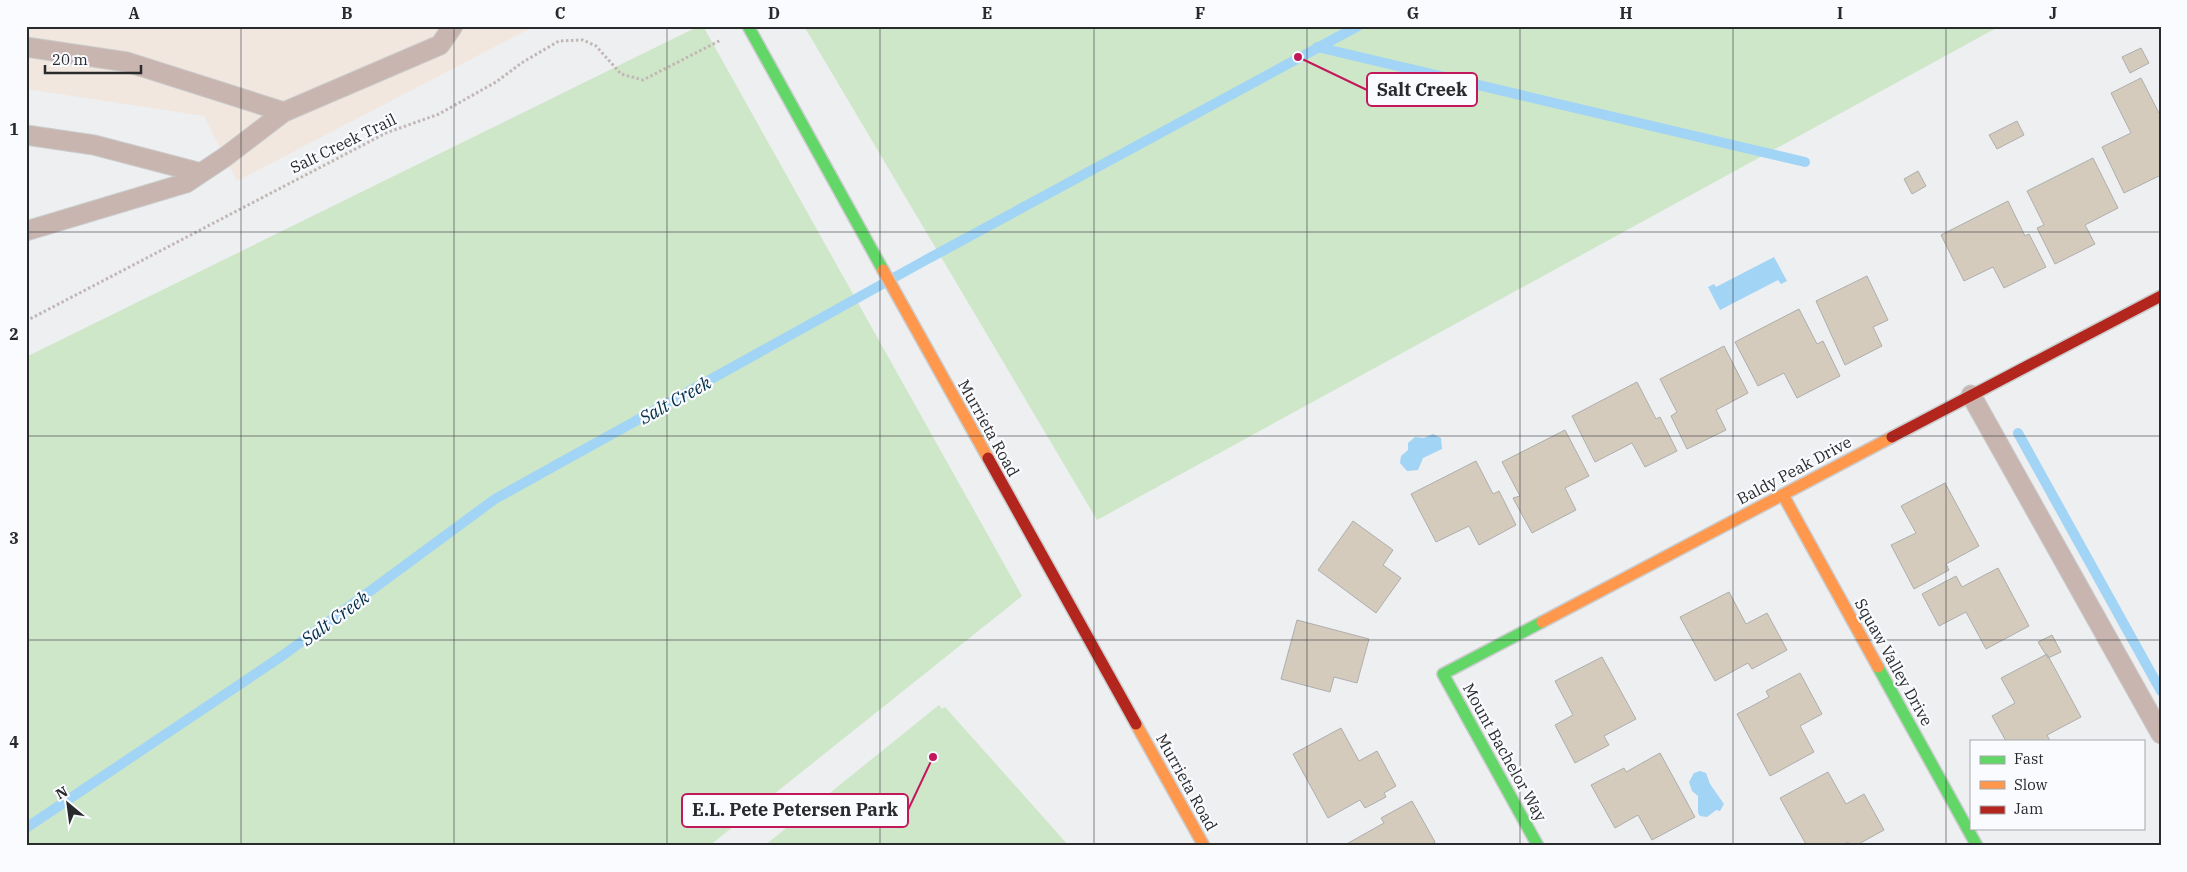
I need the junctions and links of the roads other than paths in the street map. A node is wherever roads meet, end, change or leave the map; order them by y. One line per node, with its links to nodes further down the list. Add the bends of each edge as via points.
1 (453, 26): 4 (lane, via 440,45)
2 (748, 26): 13 (street, Murrieta Road)
3 (26, 47): 4 (lane, via 127,62)
4 (284, 112): 6 (lane)
5 (26, 135): 6 (lane, via 94,145)
6 (201, 173): 7 (lane, via 186,183)
7 (26, 231)
8 (2161, 296): 9 (street, Baldy Peak Drive)
9 (1971, 395): 10 (street, Baldy Peak Drive); 12 (lane)
10 (1783, 495): 11 (street, Baldy Peak Drive); 15 (street, Squaw Valley Drive)
11 (1442, 674): 14 (street, Mount Bachelor Way)
12 (2161, 734)
13 (1204, 846)
14 (1538, 846)
15 (1977, 846)

